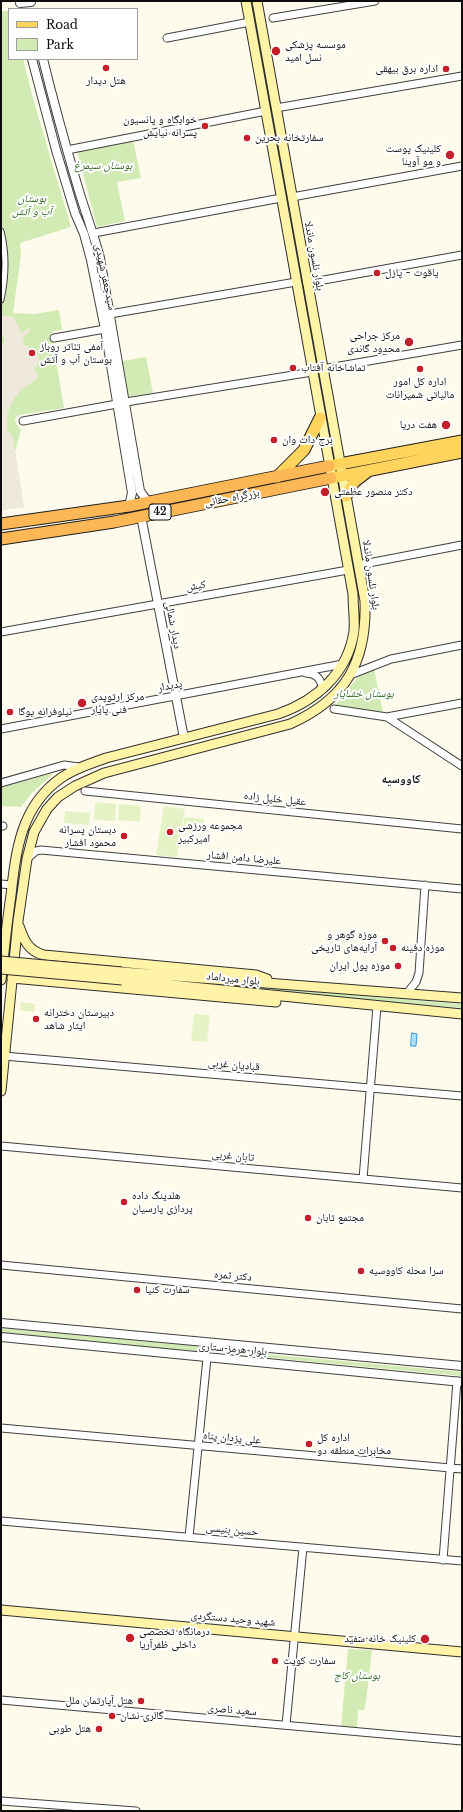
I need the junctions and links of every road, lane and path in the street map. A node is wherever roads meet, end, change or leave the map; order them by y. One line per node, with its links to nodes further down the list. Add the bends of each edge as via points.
1 (246, 1): 7 (main road, بلوار نلسون ماندلا)
2 (257, 1): 14 (main road, بلوار نلسون ماندلا)
3 (375, 1): 6 (street)
4 (20, 4): 5 (street)
5 (31, 4)
6 (273, 18)
7 (250, 22): 8 (street); 15 (main road, بلوار نلسون ماندلا)
8 (166, 38)
9 (32, 60): 13 (street, سیدجعفر شهیدی)
10 (43, 60): 12 (street, سیدجعفر شهیدی)
11 (462, 76): 14 (street)
12 (51, 93): 13 (street); 16 (street, سیدجعفر شهیدی)
13 (41, 95): 22 (street, سیدجعفر شهیدی, via 75,213)
14 (276, 108): 18 (main road, بلوار نلسون ماندلا)
15 (266, 111): 16 (street); 19 (main road, بلوار نلسون ماندلا)
16 (67, 150): 21 (street, سیدجعفر شهیدی)
17 (462, 166): 18 (street)
18 (292, 197): 25 (main road, بلوار نلسون ماندلا)
19 (281, 198): 21 (street); 24 (main road, بلوار نلسون ماندلا)
20 (1, 231): 26 (street, via 6,256)
21 (94, 232): 22 (street); 27 (street, سیدجعفر شهیدی)
22 (84, 234): 27 (street, سیدجعفر شهیدی)
23 (462, 255): 25 (street)
24 (296, 282): 27 (street); 32 (main road, بلوار نلسون ماندلا)
25 (307, 283): 31 (main road, بلوار نلسون ماندلا)
26 (1, 300)
27 (106, 314): 28 (street, سیدجعفر شهیدی)
28 (109, 328): 29 (street); 33 (street, سیدجعفر شهیدی)
29 (54, 338)
30 (462, 345): 31 (street)
31 (322, 369): 38 (main road, بلوار نلسون ماندلا)
32 (312, 372): 33 (street); 34 (main road, بلوار نلسون ماندلا)
33 (121, 403): 35 (street); 43 (street, سیدجعفر شهیدی, via 140,491); 44 (street, سیدجعفر شهیدی, via 132,493)
34 (320, 418): 38 (main road, بلوار نلسون ماندلا); 40 (main road, via 304,450)
35 (23, 421)
36 (462, 441): 38 (main road, بزرگراه حقانی / 42)
37 (462, 452): 39 (main road, بزرگراه حقانی / 42)
38 (334, 465): 40 (highway, بزرگراه حقانی / 42); 41 (main road, بلوار نلسون ماندلا)
39 (371, 470): 41 (main road, بزرگراه حقانی / 42); 42 (main road, via 354,482)
40 (277, 477): 43 (highway, بزرگراه حقانی / 42)
41 (335, 480): 42 (main road, بلوار نلسون ماندلا); 45 (highway, بزرگراه حقانی / 42); 50 (main road, بلوار نلسون ماندلا)
42 (346, 496): 49 (main road, بلوار نلسون ماندلا)
43 (148, 502): 44 (highway, بزرگراه حقانی / 42)
44 (129, 506): 46 (highway, بزرگراه حقانی / 42)
45 (141, 516): 47 (highway, بزرگراه حقانی / 42); 51 (street, دیدار شمالی)
46 (1, 524)
47 (1, 539)
48 (462, 545): 49 (street)
49 (358, 565): 56 (main road, بلوار نلسون ماندلا, via 365,600 364,632 359,654)
50 (348, 570): 51 (street, کیش); 54 (main road, بلوار نلسون ماندلا, via 354,631)
51 (158, 604): 52 (street, کیش); 58 (street, دیدار شمالی)
52 (1, 632)
53 (462, 645): 56 (street, via 391,660)
54 (342, 664): 55 (street, پدیدار); 57 (main road, بلوار نلسون ماندلا)
55 (301, 672): 57 (street, via 320,679); 58 (street, پدیدار)
56 (350, 675): 69 (main road, بلوار نلسون ماندلا, via 340,690 325,704 290,724 109,771 75,786 58,797 43,814 34,832)
57 (323, 689): 63 (main road, بلوار نلسون ماندلا, via 311,699 288,711)
58 (176, 696): 62 (street, پدیدار); 63 (street, دیدار شمالی)
59 (462, 703): 61 (street)
60 (334, 709): 61 (street)
61 (387, 717): 64 (street)
62 (1, 729)
63 (184, 738): 65 (main road, بلوار نلسون ماندلا)
64 (462, 766)
65 (79, 767): 66 (street, via 64,766); 72 (main road, بلوار نلسون ماندلا, via 55,783 29,815 19,839)
66 (1, 782)
67 (85, 791): 68 (street, عقیل خلیل زاده)
68 (462, 829)
69 (27, 859): 71 (street, علیرضا دامن افشار, via 41,850); 74 (main road, بلوار نلسون ماندلا)
70 (1, 884): 72 (street)
71 (425, 885): 73 (street, علیرضا دامن افشار); 86 (street, via 419,974)
72 (12, 886): 75 (main road, بلوار نلسون ماندلا)
73 (462, 889)
74 (18, 921): 76 (main road, بلوار نلسون ماندلا); 78 (main road, via 25,942 30,948 38,954)
75 (4, 929): 77 (main road, بلوار نلسون ماندلا)
76 (15, 947): 77 (main road); 79 (main road, بلوار نلسون ماندلا)
77 (2, 953): 79 (main road); 81 (main road, بلوار میرداماد, bridge); 83 (main road, بلوار نلسون ماندلا)
78 (59, 957): 84 (main road, via 51,961 47,969 49,977); 85 (main road, via 256,975)
79 (13, 965): 82 (main road, بلوار نلسون ماندلا)
80 (1, 969): 81 (main road, بلوار میرداماد, bridge)
81 (122, 976): 85 (main road, بلوار میرداماد); 88 (main road, بلوار میرداماد)
82 (12, 978): 84 (main road); 91 (main road, بلوار نلسون ماندلا)
83 (1, 980)
84 (55, 982): 88 (main road, via 282,1002)
85 (283, 984): 86 (main road, بلوار میرداماد)
86 (407, 993): 87 (main road, بلوار میرداماد)
87 (462, 998)
88 (308, 999): 89 (main road, بلوار میرداماد)
89 (377, 1006): 90 (main road, بلوار میرداماد); 92 (street)
90 (462, 1014)
91 (4, 1056): 92 (street, قبادیان غربی); 93 (main road, بلوار نلسون ماندلا)
92 (371, 1088): 94 (street, قبادیان غربی); 96 (street)
93 (1, 1091)
94 (462, 1096)
95 (1, 1146): 96 (street, تابان غربی)
96 (363, 1179): 97 (street, تابان غربی)
97 (462, 1188)
98 (1, 1265): 99 (street, دکتر ثمره)
99 (462, 1309)
100 (1, 1323): 103 (street, بلوار هرمز ستاری)
101 (1, 1337): 102 (street, بلوار هرمز ستاری)
102 (207, 1358): 104 (street, بلوار هرمز ستاری); 106 (street)
103 (462, 1366)
104 (460, 1381): 107 (street)
105 (1, 1428): 106 (street, علی یزدان پناه)
106 (198, 1446): 107 (street, علی یزدان پناه); 110 (street)
107 (450, 1468): 108 (street, علی یزدان پناه); 112 (street)
108 (462, 1469)
109 (1, 1521): 110 (street, حسین بنیسی)
110 (189, 1537): 111 (street, حسین بنیسی)
111 (302, 1547): 112 (street, حسین بنیسی); 115 (street)
112 (443, 1560): 113 (street, حسین بنیسی)
113 (462, 1561)
114 (1, 1610): 115 (main road, شهید وحید دستگردی)
115 (294, 1637): 116 (main road, شهید وحید دستگردی); 118 (street)
116 (462, 1652)
117 (1, 1700): 118 (street, سعید ناصری)
118 (286, 1725): 119 (street, سعید ناصری)
119 (462, 1741)
120 (1, 1801): 121 (street)
121 (136, 1811)

